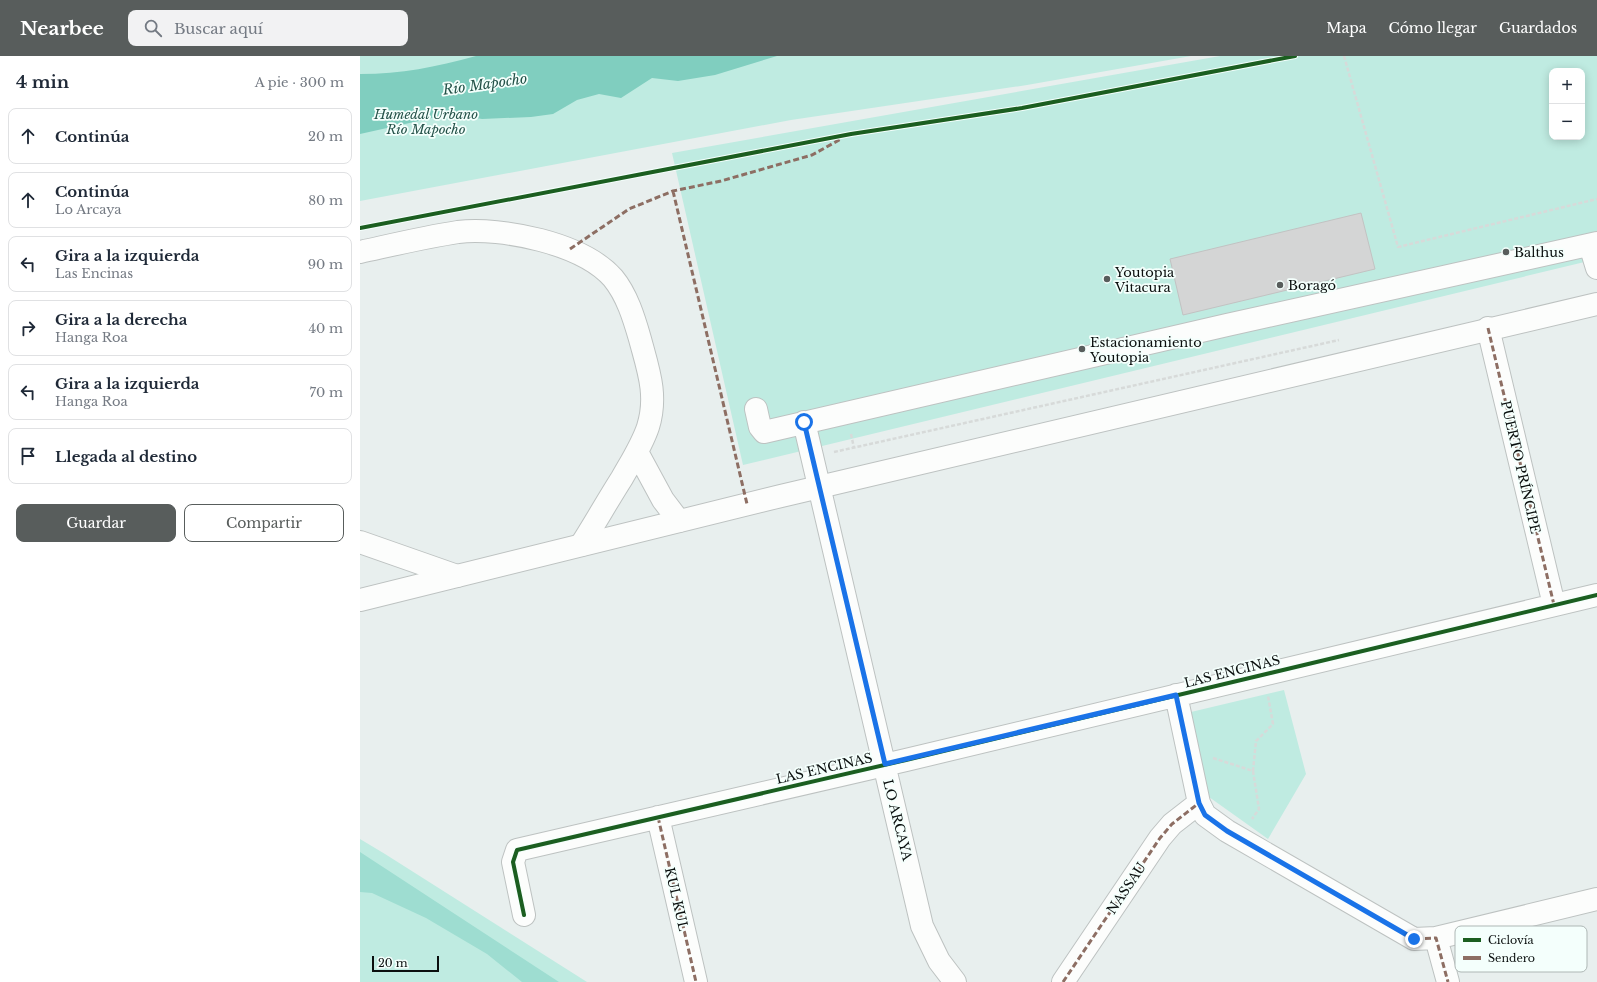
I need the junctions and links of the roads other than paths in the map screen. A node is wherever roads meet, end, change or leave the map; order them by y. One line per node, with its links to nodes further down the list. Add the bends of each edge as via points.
1 (1593, 244): 3 (street); 7 (street)
2 (360, 252): 8 (street, via 459,232 492,231 532,238 570,249 591,262 613,278 628,304 650,377 654,404 648,428)
3 (1597, 268)
4 (1597, 304): 5 (street)
5 (1488, 328): 9 (street); 16 (street, PUERTO PRÍNCIPE)
6 (756, 409): 7 (street, via 760,428 764,432)
7 (804, 422): 9 (street, LO ARCAYA)
8 (637, 452): 10 (street, via 659,494); 12 (street)
9 (820, 487): 10 (street); 18 (street, LO ARCAYA)
10 (679, 521): 12 (street)
11 (360, 542): 13 (street)
12 (581, 545): 13 (street)
13 (457, 576): 15 (street)
14 (1597, 595): 16 (street, LAS ENCINAS)
15 (360, 600)
16 (1554, 605): 17 (street, LAS ENCINAS)
17 (1176, 695): 18 (street, LAS ENCINAS); 19 (street)
18 (885, 764): 20 (street, LAS ENCINAS); 27 (street, LO ARCAYA, via 922,926 939,961)
19 (1199, 803): 25 (street, via 1205,815 1240,838 1414,939); 28 (street, NASSAU, via 1172,824 1160,838)
20 (658, 817): 22 (street, LAS ENCINAS, via 516,850 513,862); 26 (street, KUL KUL)
21 (1597, 899): 23 (street)
22 (524, 915)
23 (1486, 926)
24 (1455, 933): 25 (street)
25 (1436, 938): 29 (street)
26 (696, 982)
27 (955, 982)
28 (1063, 982)
29 (1448, 982)

